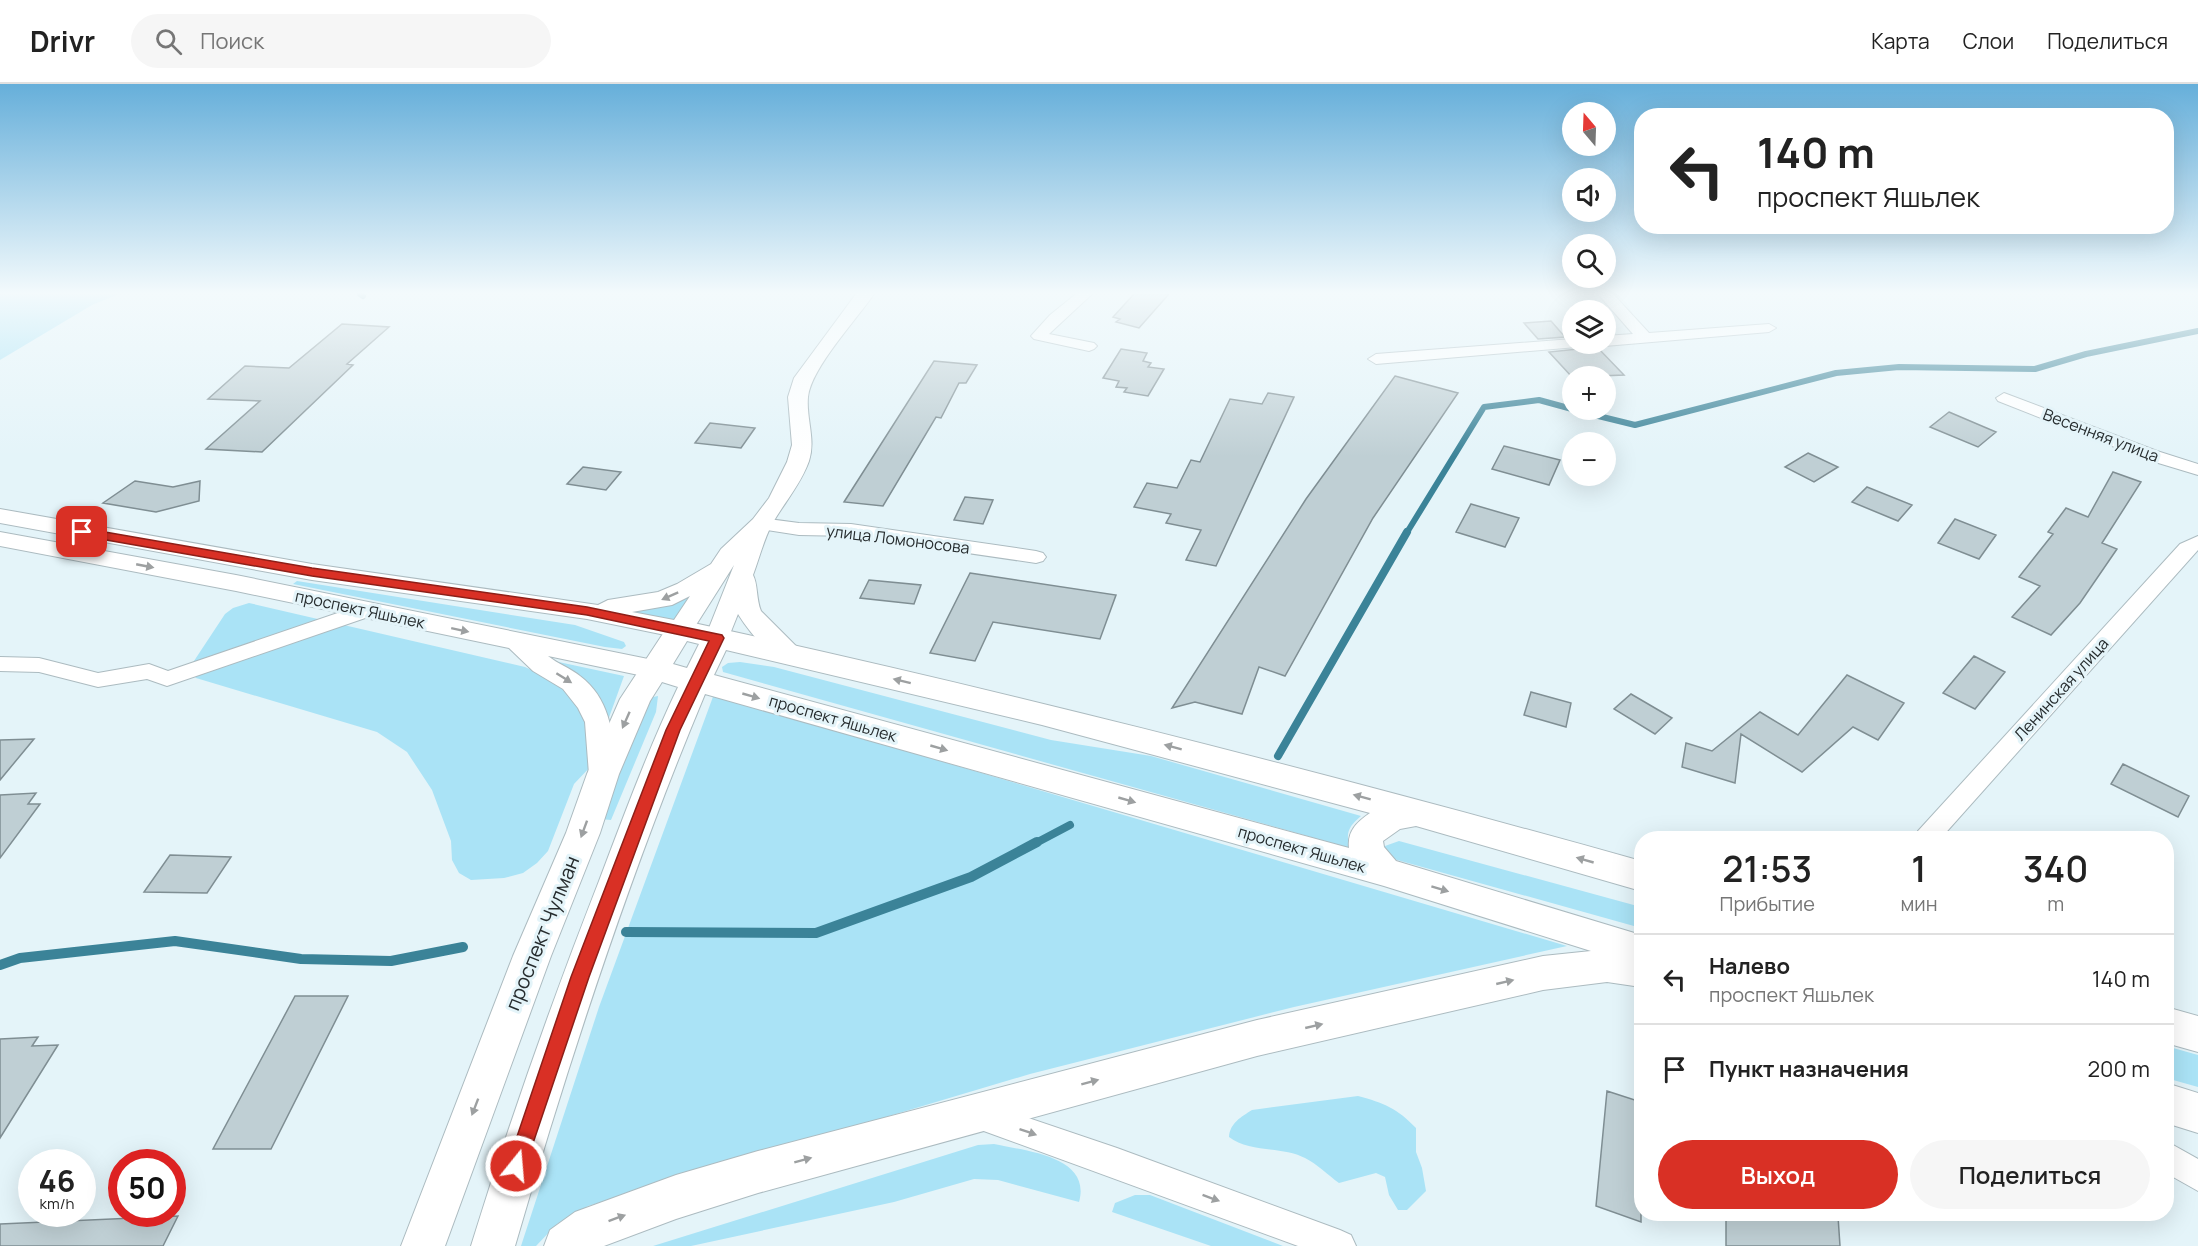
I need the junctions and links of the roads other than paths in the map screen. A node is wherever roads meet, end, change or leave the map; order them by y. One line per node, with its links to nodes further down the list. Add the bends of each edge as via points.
1 (825, 348): 7 (street, via 804,378 798,397 802,445 798,462)
2 (1517, 348): 3 (street)
3 (1376, 359)
4 (2004, 398): 5 (street, Весенняя улица)
5 (2198, 470)
6 (0, 516): 14 (street, проспект Яшьлек, via 312,572)
7 (761, 524): 10 (street, улица Ломоносова, via 851,530); 11 (street); 12 (street)
8 (6, 540): 13 (street, проспект Яшьлек, one-way to 13)
9 (2198, 542): 24 (street, Ленинская улица, via 2187,548)
10 (1036, 557)
11 (720, 566): 14 (street, one-way to 14, via 663,599); 15 (street)
12 (745, 568): 16 (street); 18 (street, via 741,595 747,612)
13 (367, 610): 17 (street, проспект Яшьлек, one-way to 17); 19 (street, via 167,679 149,671 98,680 39,665)
14 (587, 611): 15 (street, проспект Яшьлек)
15 (680, 630): 16 (main road, проспект Яшьлек); 20 (main road, проспект Чулман)
16 (717, 638): 18 (main road, проспект Яшьлек); 21 (main road)
17 (518, 642): 20 (street, проспект Яшьлек); 22 (street, one-way to 22, via 542,665 572,683 589,703 598,722)
18 (790, 653): 23 (main road, проспект Яшьлек, one-way to 18, via 1136,737)
19 (0, 664)
20 (653, 669): 21 (main road, проспект Яшьлек); 22 (main road, проспект Чулман, one-way to 22, via 635,699)
21 (695, 680): 25 (main road, проспект Яшьлек, one-way to 25); 37 (main road, via 580,977 522,1146)
22 (603, 774): 36 (main road, проспект Чулман, one-way to 36)
23 (1418, 812): 25 (main road, via 1377,823 1365,838 1367,852); 26 (main road, проспект Яшьлек, one-way to 23)
24 (1933, 831)
25 (1384, 872): 27 (main road, проспект Яшьлек, one-way to 27)
26 (1634, 874)
27 (1634, 949)
28 (1634, 969): 32 (main road, one-way to 28, via 1257,1038 1543,974 1607,966)
29 (2174, 1027): 30 (main road)
30 (2198, 1034)
31 (2174, 1106): 33 (main road)
32 (972, 1113): 38 (main road, one-way to 32, via 591,1228 676,1197); 39 (street, one-way to 39)
33 (2198, 1113)
34 (2174, 1161): 35 (street)
35 (2198, 1176)
36 (423, 1246)
37 (493, 1246)
38 (566, 1246)
39 (1340, 1246)

